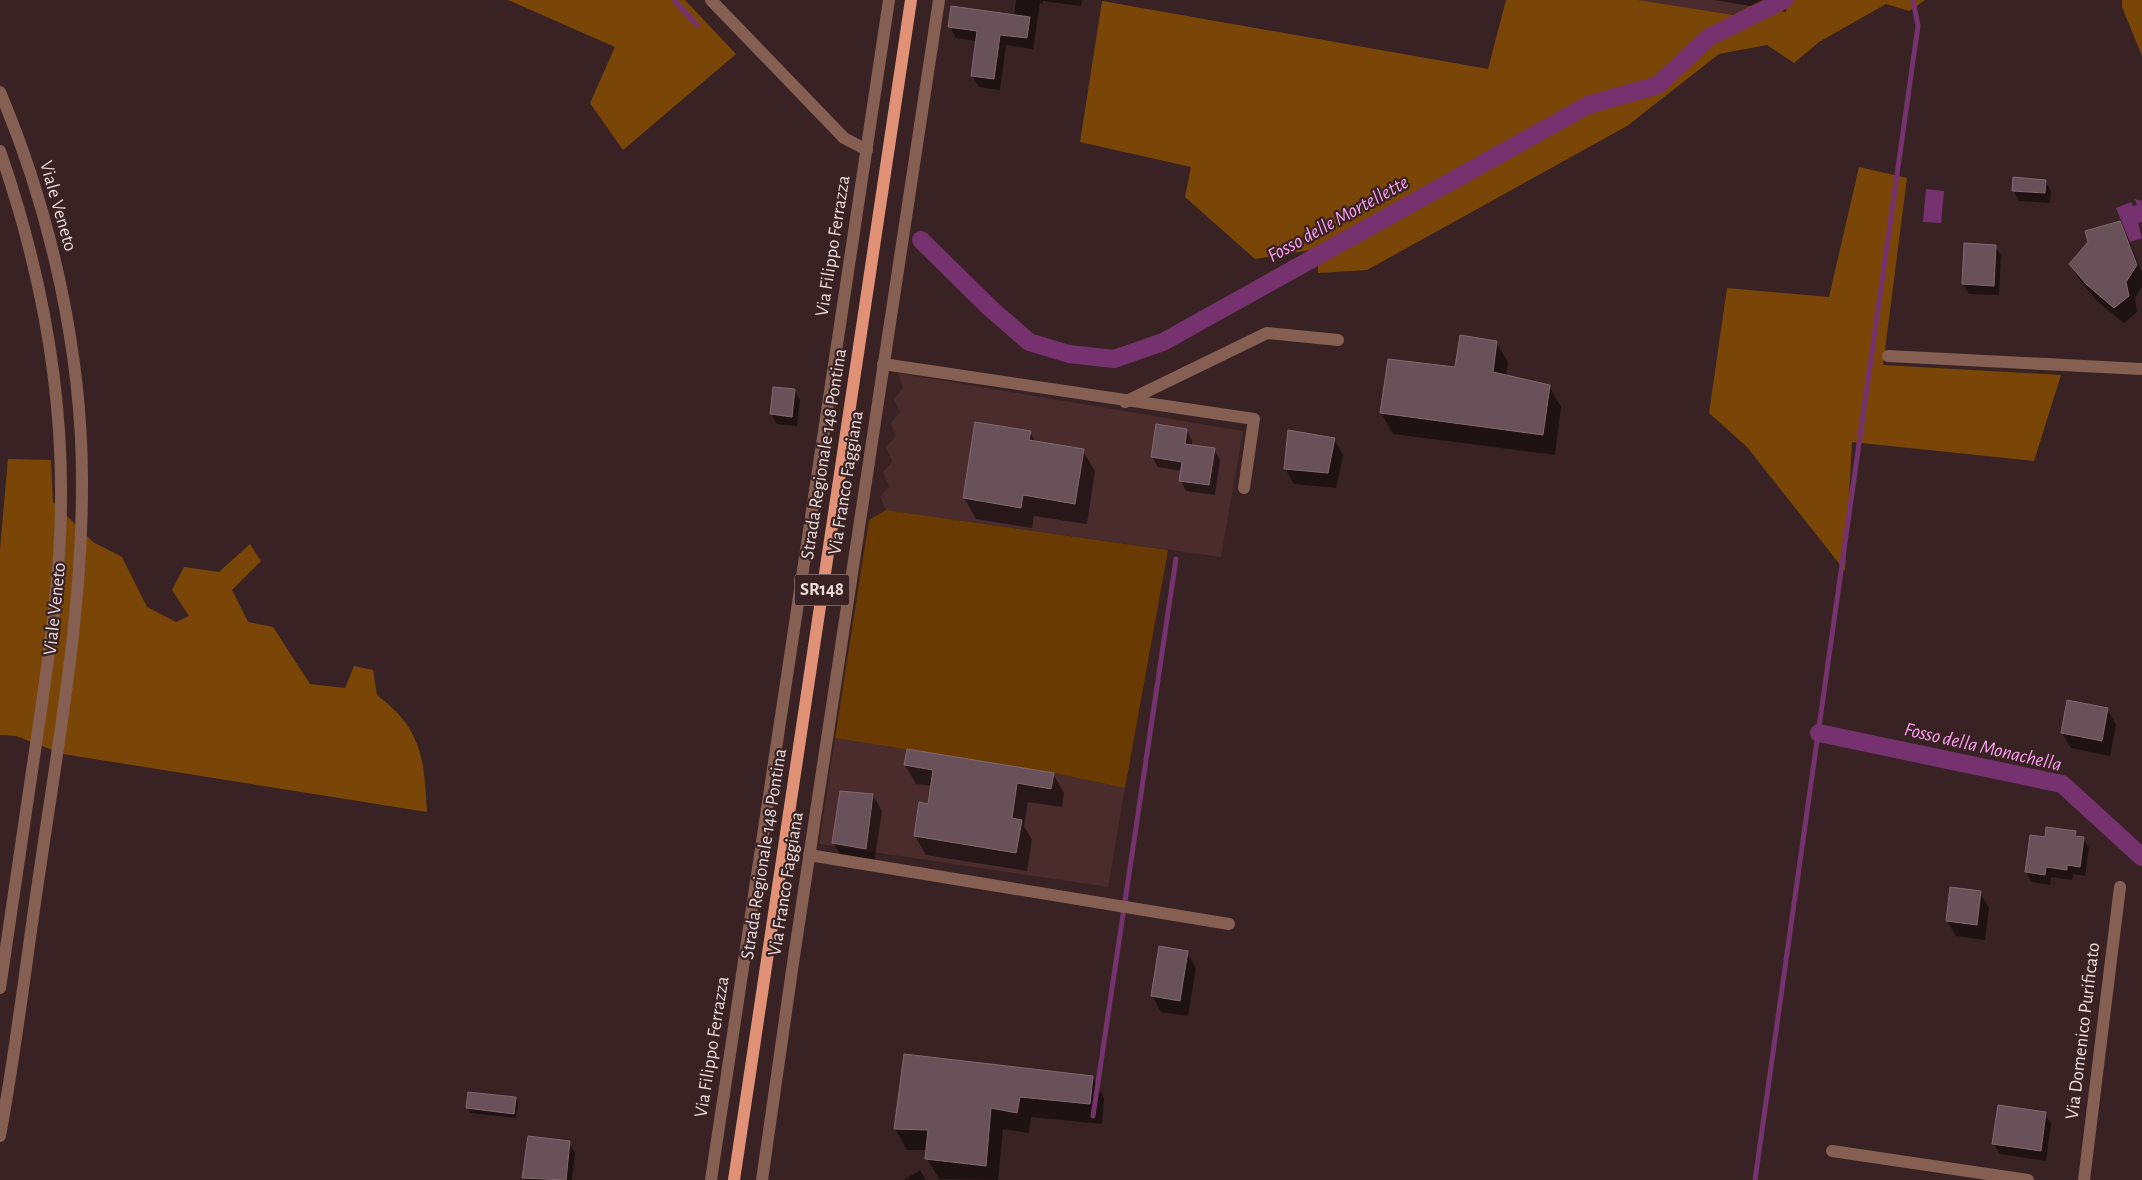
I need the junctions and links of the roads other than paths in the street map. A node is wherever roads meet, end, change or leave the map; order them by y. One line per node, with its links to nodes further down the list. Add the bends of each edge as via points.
1 (711, 0): 6 (street, via 844,138)
2 (889, 0): 6 (street, Via Filippo Ferrazza)
3 (911, 0): 21 (main road, Strada Regionale 148 Pontina / SR148)
4 (939, 0): 10 (street, Via Franco Faggiana)
5 (0, 92): 18 (street, Viale Veneto, via 24,154 57,275 78,398 82,486 78,571 66,684)
6 (867, 150): 20 (street, Via Filippo Ferrazza)
7 (0, 151): 17 (street, Viale Veneto, via 21,217 43,315 56,403 61,496 49,656)
8 (1338, 340): 12 (street, via 1267,333)
9 (1888, 356): 11 (street)
10 (883, 364): 12 (street); 14 (street, Via Franco Faggiana)
11 (2142, 369)
12 (1124, 402): 13 (street, via 1254,420)
13 (1244, 488)
14 (809, 855): 16 (street); 22 (street, Via Franco Faggiana)
15 (2120, 887): 24 (street, Via Domenico Purificato)
16 (1229, 924)
17 (0, 988)
18 (0, 1136)
19 (1832, 1151): 23 (street)
20 (711, 1180)
21 (734, 1180)
22 (762, 1180)
23 (2028, 1180)
24 (2084, 1180)

